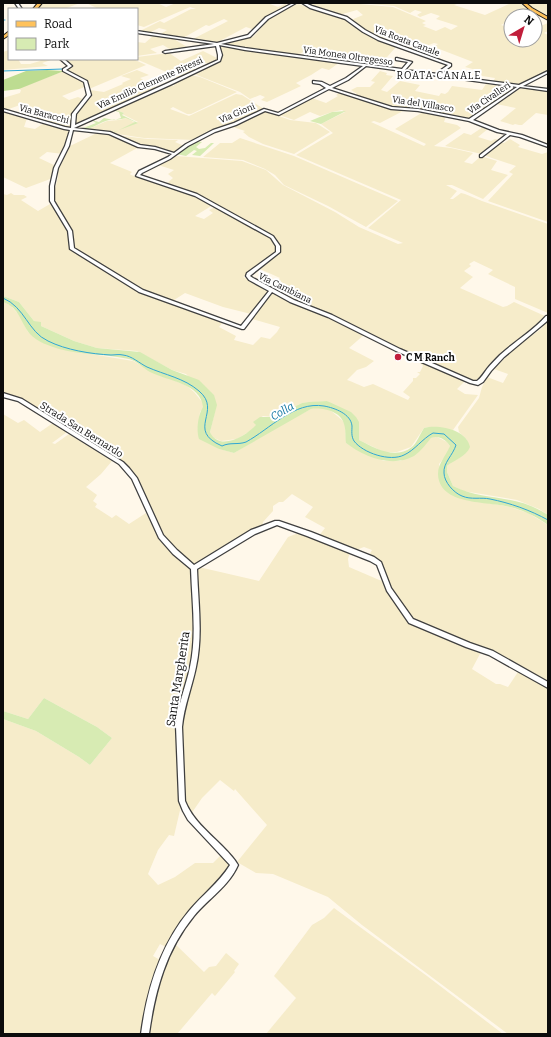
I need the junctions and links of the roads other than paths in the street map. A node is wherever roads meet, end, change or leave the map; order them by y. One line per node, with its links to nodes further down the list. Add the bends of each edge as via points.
1 (295, 3): 6 (street, via 267,18 249,36)
2 (303, 3): 15 (street, Via Roata Canale, via 346,18 378,39 450,65)
3 (524, 3): 4 (main road)
4 (548, 19)
5 (138, 32): 6 (street, Via Monea Oltregesso)
6 (217, 45): 7 (street, Via Monea Oltregesso); 12 (street, Via Monea Oltregesso); 22 (street, Via Emilio Clemente Biressi, via 219,60)
7 (192, 49): 8 (street, Via Monea Oltregesso); 9 (street, Via Monea Oltregesso)
8 (165, 52)
9 (181, 52)
10 (397, 59): 13 (street, via 410,62)
11 (63, 60): 22 (street, Via Emilio Clemente Biressi, via 70,66 64,70 86,82 88,97 74,114)
12 (366, 65): 13 (street, Via Monea Oltregesso); 18 (street, Via Gioni)
13 (403, 70): 15 (street, Via Monea Oltregesso)
14 (548, 72): 17 (street, Via Civalleri)
15 (440, 75): 17 (street, Via Monea Oltregesso)
16 (314, 82): 18 (street)
17 (520, 86): 19 (street, Via Monea Oltregesso); 21 (street, Via Civalleri)
18 (329, 88): 21 (street, Via del Villasco, via 392,108); 25 (street, Via Gioni, via 278,114 265,110 214,131)
19 (548, 90)
20 (3, 110): 22 (street, Via Baracchi)
21 (470, 120): 23 (street, Via Civalleri)
22 (72, 128): 25 (street, Via Baracchi, via 110,133 139,146); 27 (street, via 65,152 56,168 51,198 70,231 72,249 140,291 242,328 258,304)
23 (509, 134): 24 (street, Via Civalleri); 26 (street)
24 (548, 146)
25 (175, 154): 27 (street, Via Cambiana, via 140,172 138,176 196,195 272,237 278,246 278,252 248,276 250,280)
26 (482, 156)
27 (272, 290): 28 (street, Via Cambiana, via 292,302 330,316 405,353 478,383 498,360)
28 (548, 317)
29 (3, 395): 30 (street, Strada San Bernardo, via 20,400 121,463 134,478 161,536)
30 (194, 568): 31 (street, via 253,532 277,523 372,559 379,564 389,589 411,621 491,653); 32 (street, Santa Margherita, via 197,638 179,728 182,802 193,820 234,864 192,913 168,948 153,988)
31 (548, 685)
32 (145, 1034)

